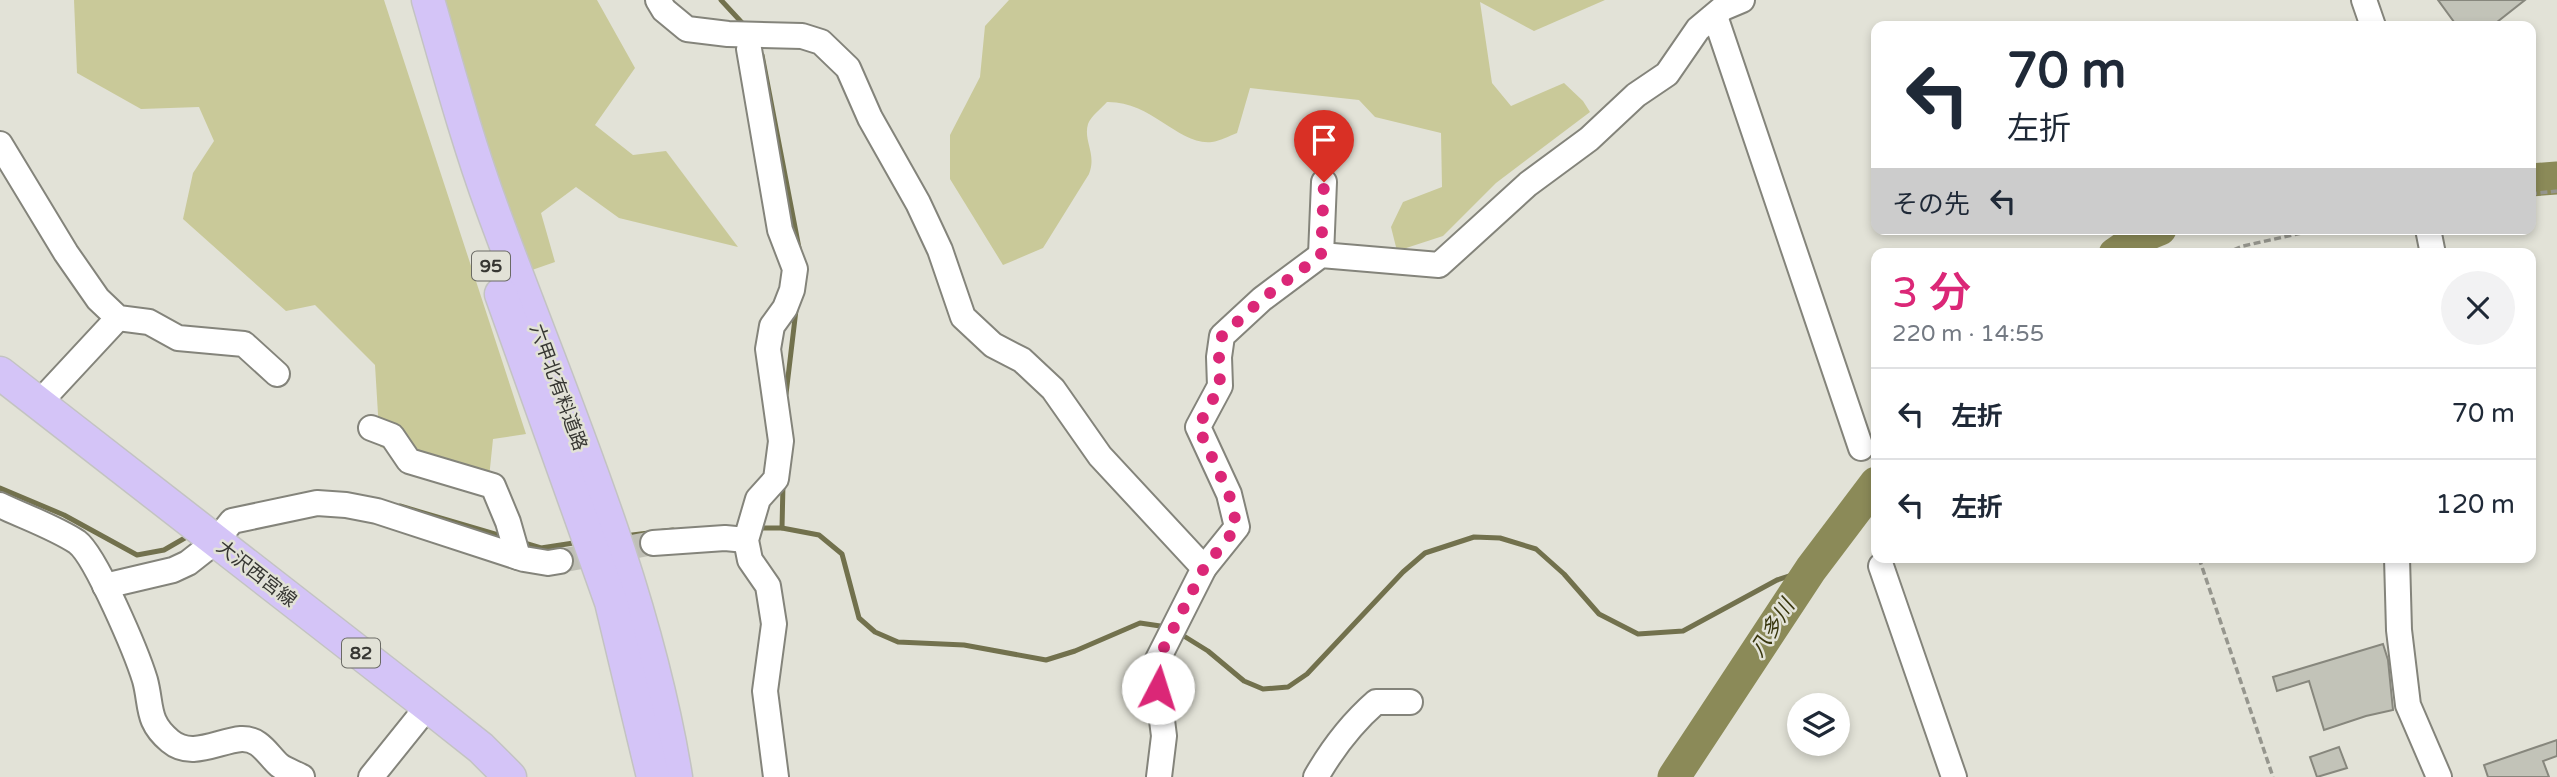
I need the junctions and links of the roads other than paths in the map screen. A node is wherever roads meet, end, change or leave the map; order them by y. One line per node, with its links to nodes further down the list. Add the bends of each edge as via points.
1 (405, 0): 21 (main road, 六甲北有料道路 / 95, via 460,178)
2 (428, 0): 21 (main road, 六甲北有料道路 / 95, via 491,204 576,429)
3 (658, 0): 27 (street, via 687,29 802,36 821,42 848,68 870,118 919,203 963,317 1053,389 1100,456)
4 (1742, 0): 6 (street)
5 (2364, 0): 7 (street)
6 (1715, 16): 11 (street, via 1698,29 1667,74 1528,184 1439,265); 17 (street)
7 (2371, 21)
8 (749, 49): 20 (street, via 780,230 795,269 792,290 772,326 768,349 781,441 776,480 758,499)
9 (0, 144): 12 (street, via 66,253)
10 (1324, 182): 11 (street)
11 (1321, 255): 27 (street, via 1222,336 1220,386 1198,427 1229,494 1237,527)
12 (117, 318): 14 (street, via 149,322 178,338 244,344); 15 (street)
13 (0, 373): 15 (main road, 大沢西宮線 / 82)
14 (277, 374)
15 (39, 404): 19 (main road, 大沢西宮線 / 82)
16 (371, 428): 23 (street, via 392,436 409,461 493,486)
17 (1861, 448)
18 (0, 505): 28 (street, via 79,543)
19 (204, 532): 23 (street, via 232,521 317,503 346,505); 28 (street, via 188,563); 30 (main road, 大沢西宮線 / 82)
20 (749, 532): 22 (street); 36 (street, via 750,560 768,586 774,624 765,691)
21 (601, 538): 31 (main road, 六甲北有料道路 / 95, via 611,602)
22 (653, 542)
23 (517, 555): 24 (street, via 548,563)
24 (560, 561)
25 (2397, 563): 40 (street, via 2408,705)
26 (1881, 566): 39 (street)
27 (1204, 568): 37 (street, via 1155,665 1164,736)
28 (105, 586): 32 (street, via 138,657 149,713 158,730 173,744 192,750 242,739 258,742 281,767)
29 (1410, 702): 38 (street, via 1376,702 1350,727)
30 (428, 705): 33 (street); 34 (main road, 大沢西宮線 / 82)
31 (657, 756): 35 (main road, 六甲北有料道路 / 95)
32 (302, 777)
33 (371, 777)
34 (510, 777)
35 (676, 777)
36 (776, 777)
37 (1158, 777)
38 (1316, 777)
39 (1954, 777)
40 (2439, 777)

